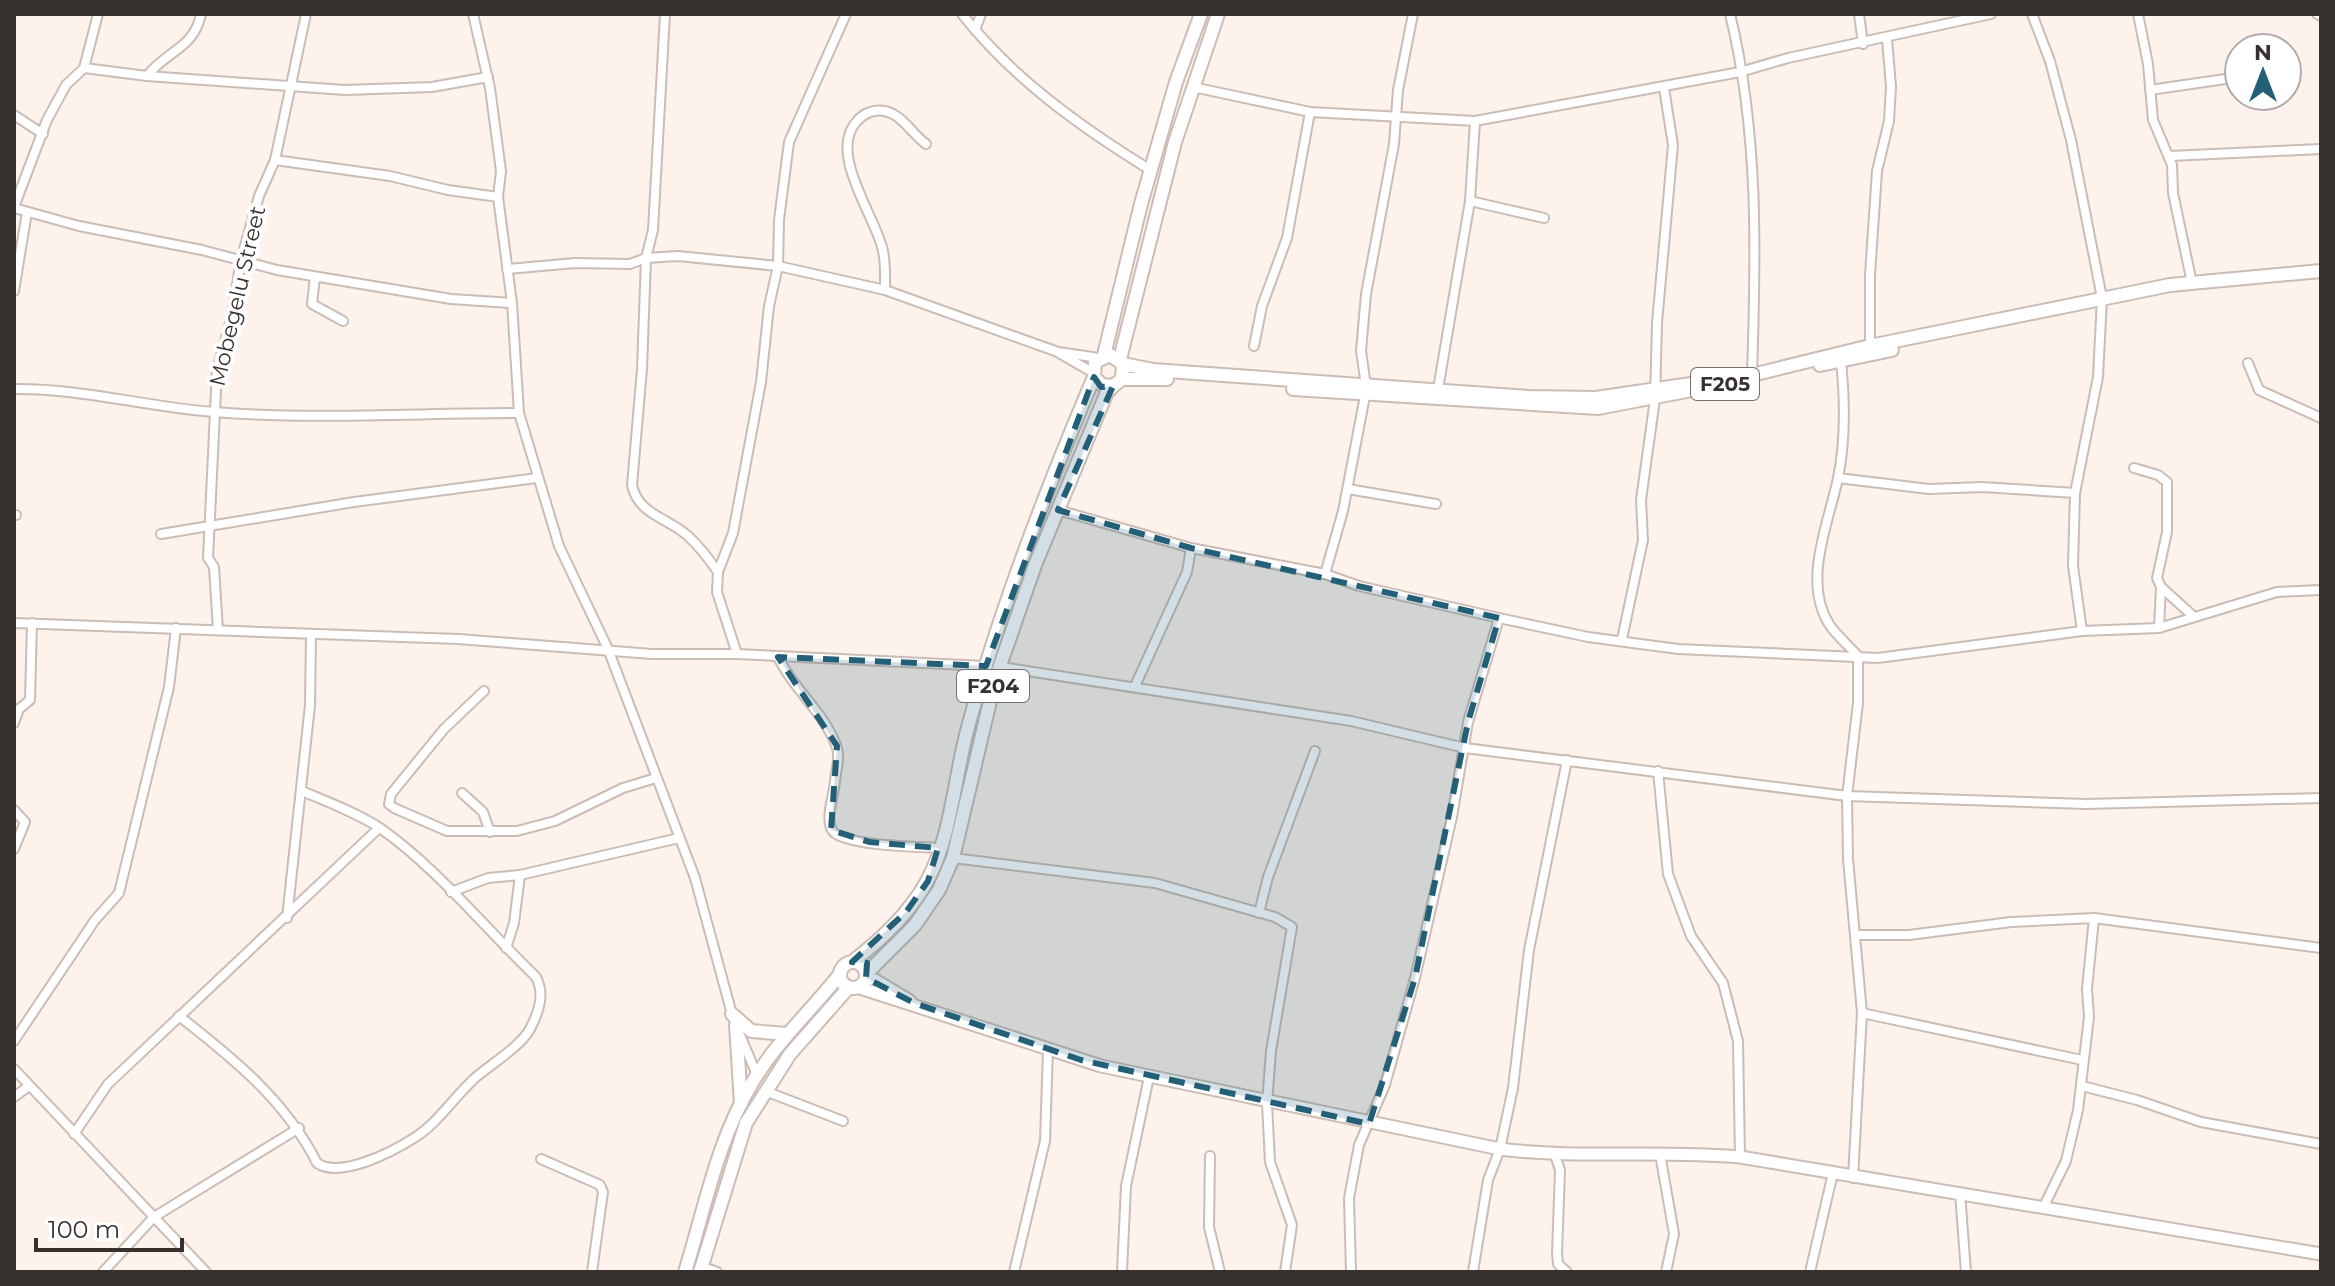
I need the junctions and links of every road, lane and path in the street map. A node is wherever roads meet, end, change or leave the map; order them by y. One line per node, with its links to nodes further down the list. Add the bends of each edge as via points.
1 (98, 14): 20 (street)
2 (201, 14): 22 (street, via 191,41 159,60)
3 (306, 14): 25 (street, Mobegelu Street)
4 (473, 14): 23 (street)
5 (665, 14): 44 (street, via 653,230)
6 (846, 14): 46 (street, via 789,142)
7 (962, 14): 17 (street)
8 (981, 14): 17 (street)
9 (1201, 14): 38 (main road, F204)
10 (1218, 14): 26 (main road, F204)
11 (1413, 14): 31 (street)
12 (1730, 14): 21 (street)
13 (1859, 14): 19 (street)
14 (1991, 14): 18 (street)
15 (2032, 14): 54 (street, via 2071,140)
16 (2138, 14): 28 (street)
17 (975, 30): 38 (street, via 1044,96)
18 (1887, 39): 19 (street); 58 (street, via 1891,87 1877,171)
19 (1863, 44): 21 (street)
20 (84, 68): 22 (street); 33 (street, via 66,85)
21 (1740, 72): 27 (street); 65 (street, via 1752,156 1757,270)
22 (147, 76): 25 (street)
23 (488, 77): 25 (street, via 386,90); 39 (street, via 501,171)
24 (2223, 79): 28 (street)
25 (292, 84): 37 (street, Mobegelu Street)
26 (1193, 87): 29 (street); 61 (main road, F204, via 1137,280)
27 (1664, 88): 32 (street); 70 (street, via 1673,145)
28 (2150, 90): 36 (street, via 2158,137)
29 (1310, 112): 31 (street); 57 (street, via 1287,238 1262,306)
30 (14, 115): 33 (street)
31 (1396, 119): 32 (street); 69 (street, via 1361,328)
32 (1475, 121): 40 (street)
33 (43, 134): 41 (street)
34 (926, 144): 52 (street, via 905,122 883,111 865,113 847,139 846,158 884,251)
35 (2321, 149): 36 (street)
36 (2170, 156): 51 (street)
37 (275, 160): 39 (street); 45 (street, Mobegelu Street)
38 (1152, 171): 60 (main road, F204)
39 (498, 197): 47 (street)
40 (1470, 201): 43 (street); 68 (street)
41 (14, 208): 42 (street)
42 (27, 212): 45 (street); 53 (street)
43 (1544, 218)
44 (646, 258): 46 (street); 47 (street, via 630,264); 84 (street, via 632,473 635,497 650,513 686,534)
45 (241, 260): 49 (street); 71 (street, Mobegelu Street)
46 (778, 266): 52 (street); 84 (street, via 742,488)
47 (507, 269): 55 (street)
48 (2321, 271): 51 (main road, F205)
49 (315, 277): 55 (street, via 451,299); 56 (street, via 312,304)
50 (2321, 278): 54 (main road, F205)
51 (2192, 283): 54 (main road, F205)
52 (885, 290): 59 (street)
53 (14, 291)
54 (2102, 302): 58 (main road, F205); 62 (main road, F205); 78 (street, via 2098,377)
55 (512, 303): 72 (street)
56 (343, 321)
57 (1254, 346)
58 (1870, 346): 65 (main road, F205)
59 (1058, 352): 60 (street); 64 (street)
60 (1102, 356): 61 (main road); 64 (main road, F204)
61 (1121, 361): 66 (main road, F204); 69 (main road, F205, via 1153,370)
62 (1841, 361): 70 (main road, F205); 76 (street, via 1846,404)
63 (2248, 363): 73 (street, via 2259,390)
64 (1093, 375): 66 (main road, via 1102,385); 102 (main road, F204)
65 (1752, 375): 70 (main road, F205)
66 (1118, 382): 69 (main road, F205, via 1197,380); 80 (main road, F204, via 1107,392)
67 (14, 389): 71 (street)
68 (1438, 389): 69 (main road, F205); 70 (main road, F205, via 1577,399)
69 (1365, 391): 70 (main road, F205, via 1589,408); 77 (street)
70 (1655, 394): 97 (street, via 1641,500 1643,540)
71 (213, 412): 72 (street); 81 (street, Mobegelu Street)
72 (519, 413): 75 (street)
73 (2321, 418)
74 (2134, 468): 86 (street, via 2167,482 2167,532 2157,578)
75 (537, 478): 81 (street); 98 (street, via 559,546)
76 (1838, 478): 78 (street, via 1929,489); 100 (street, via 1822,544 1819,589 1829,624)
77 (1348, 489): 79 (street); 85 (street)
78 (2075, 493): 95 (street, via 2073,566)
79 (1436, 504)
80 (1058, 510): 83 (street); 103 (main road, F204)
81 (211, 527): 82 (street); 94 (street, Mobegelu Street, via 208,558 214,567)
82 (161, 534)
83 (1191, 548): 85 (street); 104 (street, via 1179,593)
84 (718, 572): 99 (street, via 717,592)
85 (1325, 574): 89 (street)
86 (2161, 587): 88 (street); 93 (street)
87 (2321, 590): 88 (street, via 2277,592)
88 (2193, 616): 93 (street)
89 (1499, 618): 97 (street); 107 (street)
90 (14, 623): 91 (street)
91 (32, 623): 92 (street); 106 (street, via 30,700)
92 (176, 628): 94 (street); 138 (street, via 169,687 119,893)
93 (2159, 628): 95 (street)
94 (218, 630): 96 (street)
95 (2082, 631): 100 (street, via 1878,658)
96 (311, 635): 98 (street); 112 (street)
97 (1622, 639): 100 (street, via 1678,649)
98 (608, 649): 99 (street); 111 (street)
99 (737, 654): 101 (street)
100 (1858, 656): 114 (street)
101 (778, 657): 102 (street); 120 (street, via 837,746 831,830 839,837 869,842)
102 (986, 666): 120 (main road, F204)
103 (1001, 667): 104 (street); 122 (main road, F204)
104 (1135, 686): 107 (street, via 1351,721)
105 (484, 691): 118 (street, via 425,750 389,804 447,831)
106 (14, 723)
107 (1465, 748): 109 (street); 151 (street, via 1415,978)
108 (1315, 751): 125 (street)
109 (1567, 760): 110 (street); 155 (street, via 1529,950 1521,1037)
110 (1658, 771): 114 (street); 159 (street, via 1668,874 1691,936 1723,983 1738,1041)
111 (656, 778): 118 (street, via 555,821); 119 (street)
112 (302, 791): 117 (street); 126 (street)
113 (462, 793): 118 (street, via 483,812)
114 (1847, 796): 115 (street, via 2086,804); 128 (street)
115 (2321, 798)
116 (14, 810): 121 (street, via 25,822)
117 (379, 828): 124 (street); 126 (street)
118 (490, 832)
119 (679, 838): 123 (street); 136 (street, via 707,914)
120 (940, 848): 131 (main road, F204, via 928,881 906,912)
121 (14, 849)
122 (953, 858): 125 (street, via 1155,883); 133 (main road, F204, via 915,925)
123 (520, 875): 124 (street, via 488,878); 129 (street)
124 (451, 892): 129 (street)
125 (1259, 913): 148 (street, via 1292,927)
126 (287, 918): 135 (street)
127 (2094, 918): 128 (street); 130 (street); 140 (street)
128 (1857, 935): 134 (street)
129 (506, 948): 152 (street, via 541,987 529,1032 415,1138 355,1166 326,1169 317,1163)
130 (2321, 948)
131 (852, 962): 132 (main road, F204); 133 (main road, via 863,966)
132 (840, 974): 133 (main road, via 842,982); 137 (main road, F204)
133 (860, 982): 139 (street, via 884,999 914,1003); 146 (main road, F204, via 790,1054)
134 (1862, 1013): 140 (street); 162 (street)
135 (179, 1016): 152 (street, via 236,1060); 153 (street, via 108,1084)
136 (734, 1020): 137 (main road, via 751,1031); 142 (street); 149 (main road)
137 (787, 1034): 142 (main road, F204)
138 (14, 1041)
139 (1048, 1049): 143 (street); 173 (street, via 1045,1141)
140 (2082, 1060): 145 (street)
141 (14, 1069): 144 (street)
142 (757, 1075): 149 (main road, F204)
143 (1149, 1077): 148 (street); 174 (street, via 1126,1186)
144 (29, 1086): 147 (street); 153 (street)
145 (2082, 1086): 154 (street, via 2201,1122); 164 (street, via 2066,1161)
146 (765, 1091): 150 (street); 167 (main road, F204, via 737,1146)
147 (14, 1097)
148 (1267, 1103): 151 (street); 176 (street, via 1270,1162 1292,1225)
149 (741, 1104): 171 (main road, F204, via 723,1142)
150 (843, 1121)
151 (1369, 1124): 155 (street); 177 (street, via 1359,1145 1349,1198)
152 (299, 1128): 165 (street)
153 (74, 1134): 165 (street)
154 (2321, 1144)
155 (1500, 1149): 157 (street); 178 (street, via 1488,1180)
156 (1660, 1154): 157 (street); 159 (street); 180 (street, via 1674,1234)
157 (1555, 1155): 179 (street, via 1560,1170 1558,1264)
158 (1210, 1156): 175 (street, via 1209,1227)
159 (1740, 1157): 161 (street)
160 (541, 1159): 170 (street, via 600,1185)
161 (1833, 1173): 162 (street); 181 (street)
162 (1853, 1178): 163 (street)
163 (1960, 1193): 164 (street); 182 (street)
164 (2043, 1208): 166 (street)
165 (154, 1217): 168 (street); 169 (street)
166 (2321, 1254)
167 (702, 1269): 172 (street)
168 (103, 1272)
169 (206, 1272)
170 (592, 1272)
171 (685, 1272)
172 (717, 1272)
173 (1014, 1272)
174 (1122, 1272)
175 (1220, 1272)
176 (1285, 1272)
177 (1351, 1272)
178 (1473, 1272)
179 (1567, 1272)
180 (1666, 1272)
181 (1810, 1272)
182 (1966, 1272)

